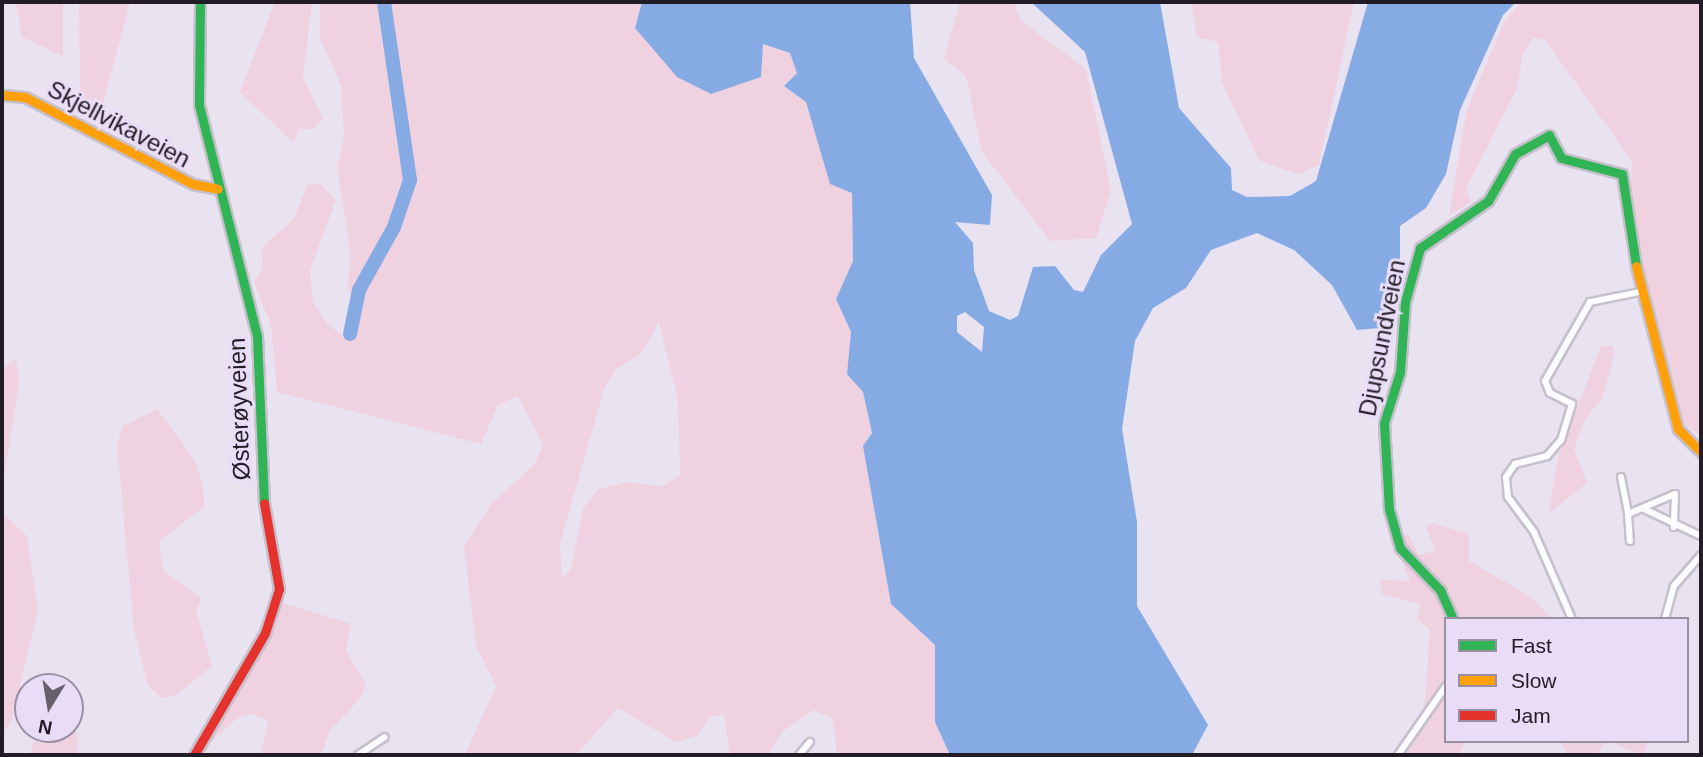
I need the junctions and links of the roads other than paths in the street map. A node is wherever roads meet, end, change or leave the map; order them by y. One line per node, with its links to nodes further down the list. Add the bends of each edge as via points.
1 (200, 2): 3 (street, Østerøyveien, via 198,92)
2 (2, 95): 3 (street, Skjellvikaveien, via 25,97 192,184)
3 (218, 189): 19 (street, Østerøyveien, via 257,336 259,466 279,589 265,633)
4 (1640, 292): 5 (street, via 1678,429); 13 (street, Djupsundveien, via 1622,174 1599,163 1561,158 1549,135 1532,139 1515,154 1497,193 1427,239 1414,262 1400,372 1384,423 1389,509 1404,557 1440,590); 14 (street, via 1590,302 1545,381 1550,393 1572,404 1561,440 1547,456 1515,464 1506,477 1508,497 1534,532)
5 (1701, 452)
6 (1622, 477): 8 (street)
7 (1644, 509): 8 (street); 9 (street); 9 (street, via 1675,494)
8 (1628, 514): 11 (street)
9 (1674, 527): 10 (street)
10 (1701, 536)
11 (1630, 541)
12 (1701, 555): 15 (street, via 1674,586)
13 (1452, 617)
14 (1571, 617)
15 (1666, 617)
16 (1444, 689): 22 (street)
17 (385, 737): 20 (street)
18 (810, 741): 21 (street)
19 (194, 755)
20 (358, 755)
21 (799, 755)
22 (1398, 755)

